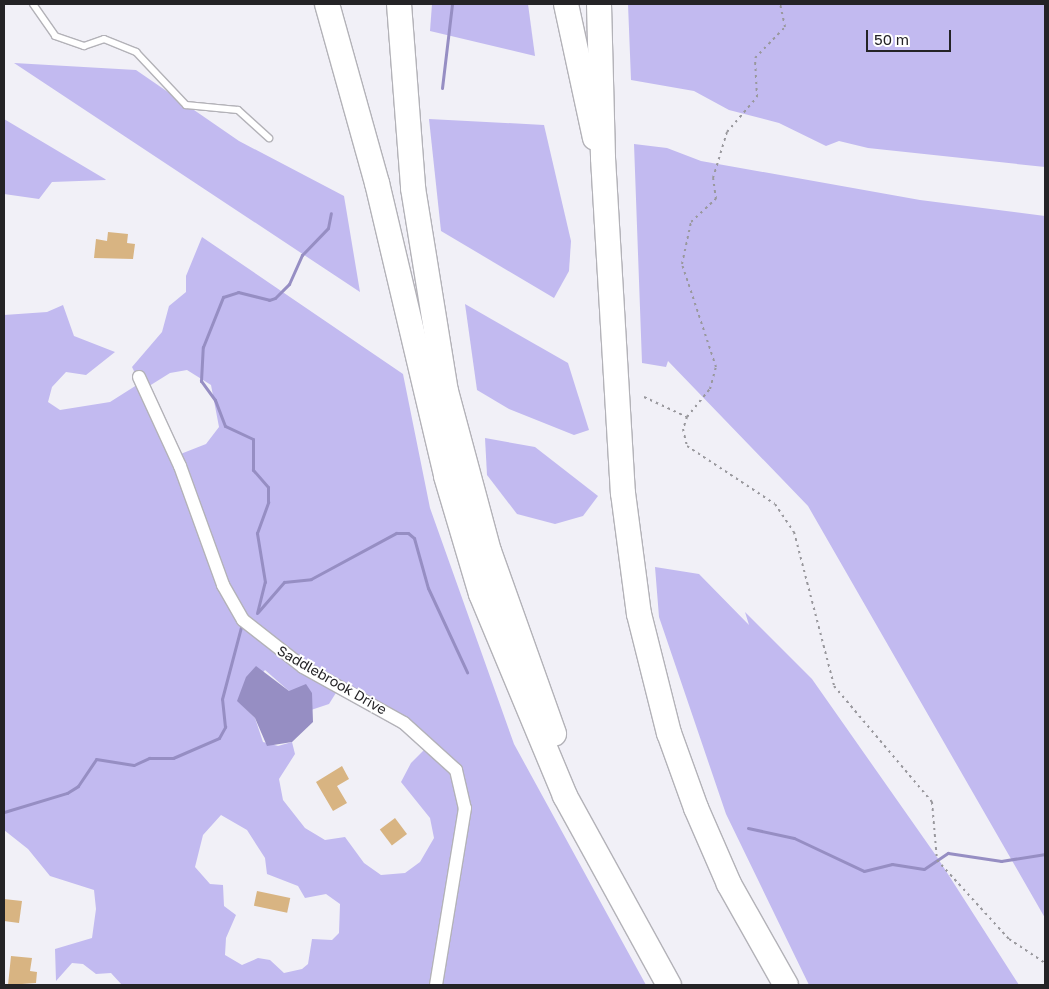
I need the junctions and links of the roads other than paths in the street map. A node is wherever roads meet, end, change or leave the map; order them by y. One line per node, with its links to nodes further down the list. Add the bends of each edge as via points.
1 (33, 4): 8 (lane, via 55,36 84,46 104,39 136,52 186,105 238,110)
2 (318, 4): 7 (highway)
3 (327, 4): 7 (highway)
4 (400, 4): 11 (highway, via 419,237 438,350 466,470 531,676 577,793)
5 (566, 4): 9 (highway, via 589,119)
6 (599, 4): 9 (highway)
7 (350, 89): 11 (highway, via 446,476 481,594 565,796)
8 (269, 138)
9 (603, 158): 14 (highway, via 625,521 648,654 682,771 712,846)
10 (139, 377): 12 (street, Saddlebrook Drive, via 180,466 223,585 243,620 303,666 404,723 456,770 465,808)
11 (646, 945): 13 (highway)
12 (436, 985)
13 (669, 985)
14 (786, 985)

